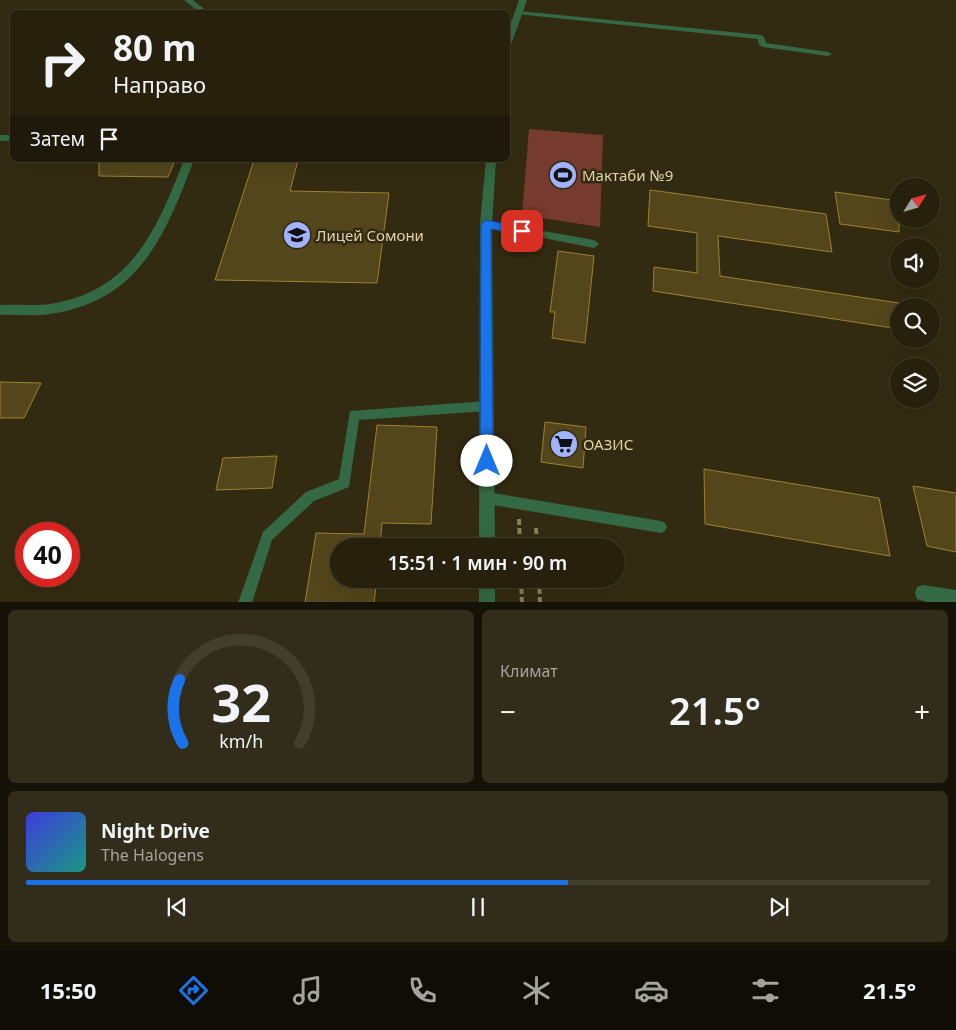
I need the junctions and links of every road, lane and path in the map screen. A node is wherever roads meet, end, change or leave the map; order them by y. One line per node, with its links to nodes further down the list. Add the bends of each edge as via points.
1 (188, 0): 3 (street)
2 (523, 0): 4 (street)
3 (201, 10)
4 (519, 13): 5 (street); 6 (lane, via 761,37 763,45)
5 (510, 34)
6 (828, 54)
7 (188, 162): 11 (street, via 156,237 135,267 116,282 79,302 49,309)
8 (491, 162): 9 (street)
9 (486, 224): 10 (lane); 12 (street)
10 (594, 244)
11 (0, 310)
12 (486, 406): 13 (street); 25 (lane, via 354,415 345,483 310,496 267,536)
13 (487, 498): 14 (lane); 17 (street)
14 (519, 504): 15 (lane); 18 (path)
15 (662, 527)
16 (536, 528): 19 (path)
17 (487, 538)
18 (520, 538)
19 (537, 538)
20 (487, 588): 26 (street)
21 (521, 588): 27 (path)
22 (539, 588): 28 (path)
23 (923, 593): 24 (street)
24 (956, 598)
25 (245, 602)
26 (487, 602)
27 (522, 602)
28 (540, 602)

